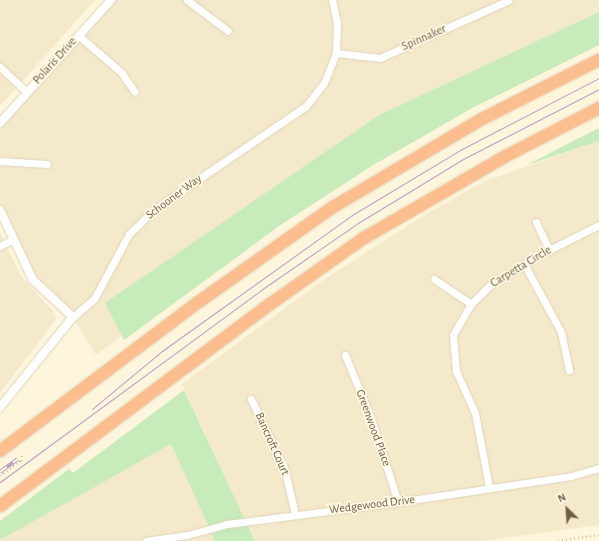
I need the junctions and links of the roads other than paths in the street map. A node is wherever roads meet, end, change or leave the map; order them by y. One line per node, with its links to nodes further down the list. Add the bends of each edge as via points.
1 (111, 0): 6 (street, Polaris Drive)
2 (187, 0): 5 (street)
3 (332, 0): 7 (street, Schooner Way, via 337,23)
4 (509, 0): 7 (street, Spinnaker, via 380,58)
5 (228, 31)
6 (79, 36): 10 (street, Polaris Drive); 11 (street, via 121,72)
7 (336, 53): 25 (street, Schooner Way, via 324,83 306,106 156,208 129,234 94,299)
8 (599, 60): 30 (highway, via 482,119 333,207 206,297)
9 (0, 67): 10 (street)
10 (27, 92): 13 (street, Polaris Drive)
11 (135, 92)
12 (599, 108): 34 (highway, via 506,156 364,238)
13 (0, 123)
14 (0, 161): 15 (street)
15 (47, 164)
16 (0, 210): 19 (street)
17 (536, 222): 21 (street)
18 (599, 225): 21 (street, Carpetta Circle)
19 (13, 239): 20 (street); 25 (street, via 33,280)
20 (0, 246)
21 (549, 250): 22 (street, Carpetta Circle)
22 (524, 264): 24 (street, Carpetta Circle, via 490,285); 27 (street, via 562,332)
23 (434, 279): 24 (street)
24 (471, 304): 32 (street, Carpetta Circle, via 453,335 456,371 475,413)
25 (73, 317): 29 (street, Schooner Way)
26 (345, 355): 33 (street, Greenwood Place, via 371,418)
27 (569, 370)
28 (251, 399): 35 (street, Bancroft Court, via 284,467)
29 (0, 407)
30 (0, 451)
31 (599, 468): 32 (street, Wedgewood Drive, via 571,476)
32 (489, 487): 33 (street, Wedgewood Drive)
33 (398, 502): 35 (street, Wedgewood Drive)
34 (0, 506)
35 (295, 514): 36 (street, Wedgewood Drive)
36 (146, 541)

